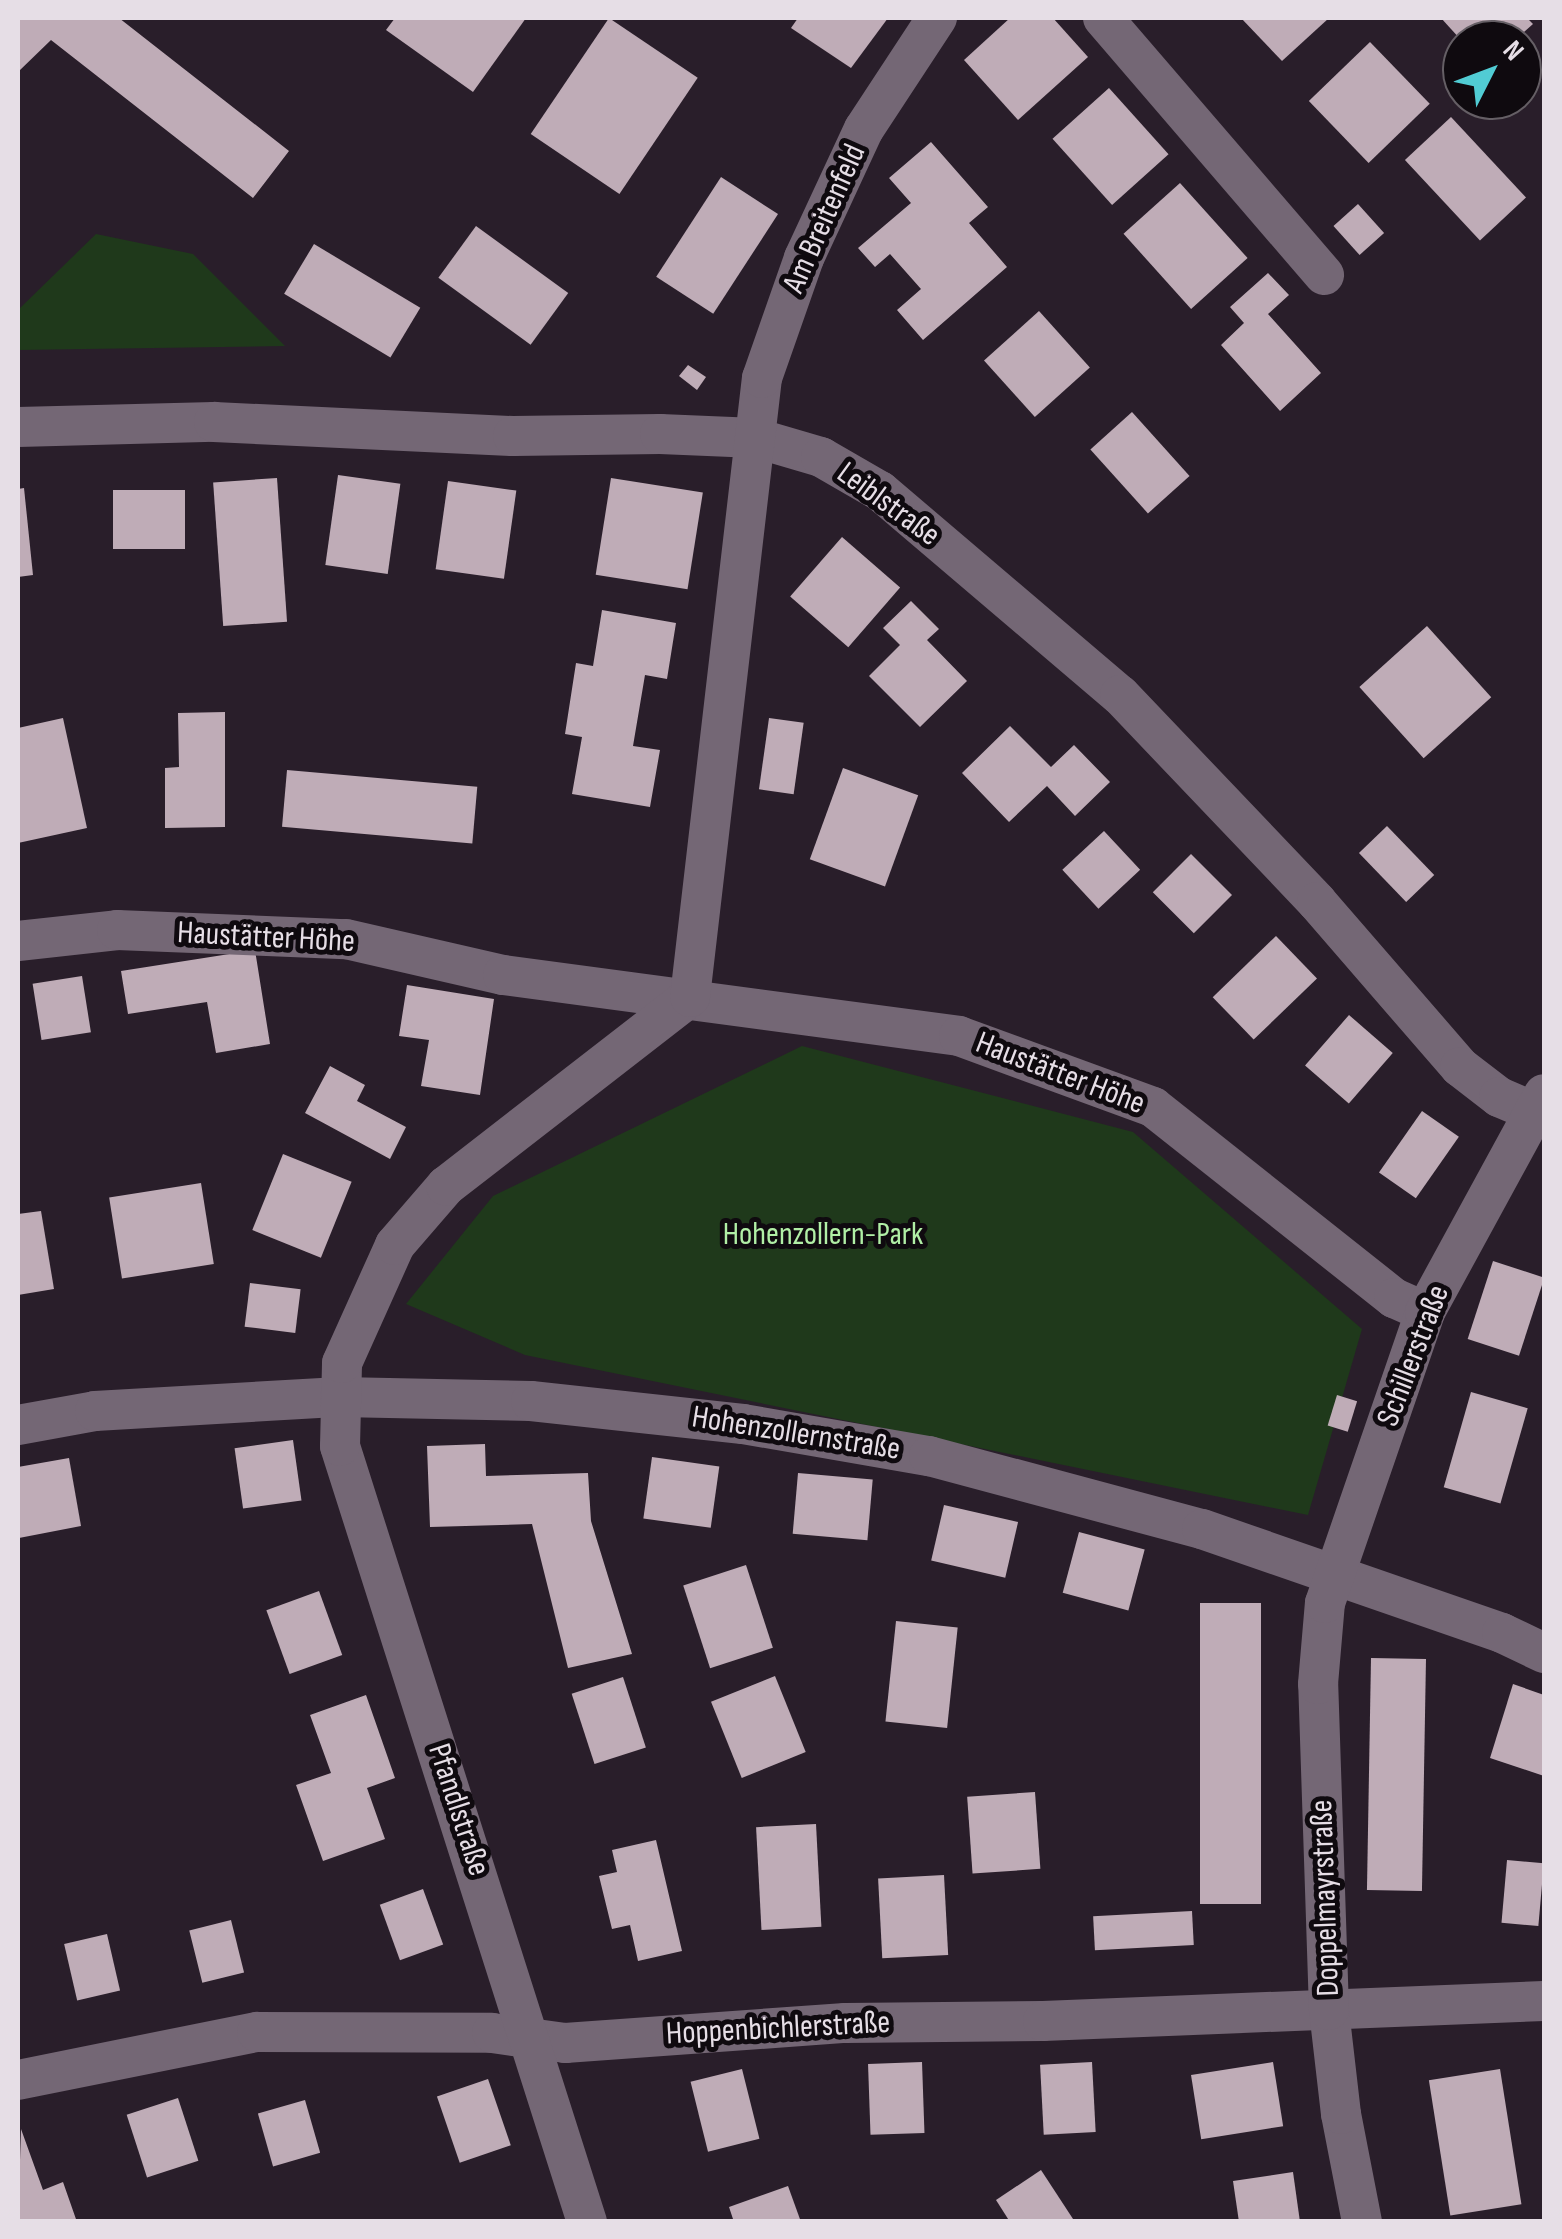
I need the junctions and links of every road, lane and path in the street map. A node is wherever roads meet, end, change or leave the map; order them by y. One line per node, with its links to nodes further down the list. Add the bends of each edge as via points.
1 (937, 18): 5 (street, Am Breitenfeld, via 864,129 804,258 762,378)
2 (1103, 18): 3 (street)
3 (1324, 275)
4 (18, 427): 5 (street, Leiblstraße, via 214,422 513,436)
5 (756, 438): 7 (street); 8 (street, Leiblstraße, via 821,457 880,490 1120,696 1317,902 1460,1067 1499,1098)
6 (18, 941): 7 (street, Haustätter Höhe, via 117,930 346,939 504,975)
7 (690, 997): 9 (street, Haustätter Höhe, via 959,1036 1153,1107 1394,1298); 10 (street, via 446,1186 395,1245 342,1363)
8 (1538, 1103): 9 (street, Schillerstraße)
9 (1425, 1312): 12 (street, Schillerstraße)
10 (340, 1397): 11 (street, Hohenzollernstraße, via 95,1411); 12 (street, Hohenzollernstraße, via 628,1408 850,1441 1202,1530); 16 (street, Pfandlstraße, via 340,1446)
11 (18, 1425)
12 (1332, 1574): 13 (street, Hohenzollernstraße); 15 (street, Doppelmayrstraße, via 1318,1684)
13 (1544, 1653)
14 (1544, 2001): 15 (street, Hoppenbichlerstraße)
15 (1329, 2010): 16 (street, Hoppenbichlerstraße, via 846,2023 564,2043); 19 (street, Doppelmayrstraße)
16 (532, 2038): 17 (street, Hoppenbichlerstraße, via 492,2032 256,2032); 18 (street, Pfandlstraße)
17 (18, 2080)
18 (587, 2222)
19 (1362, 2222)

